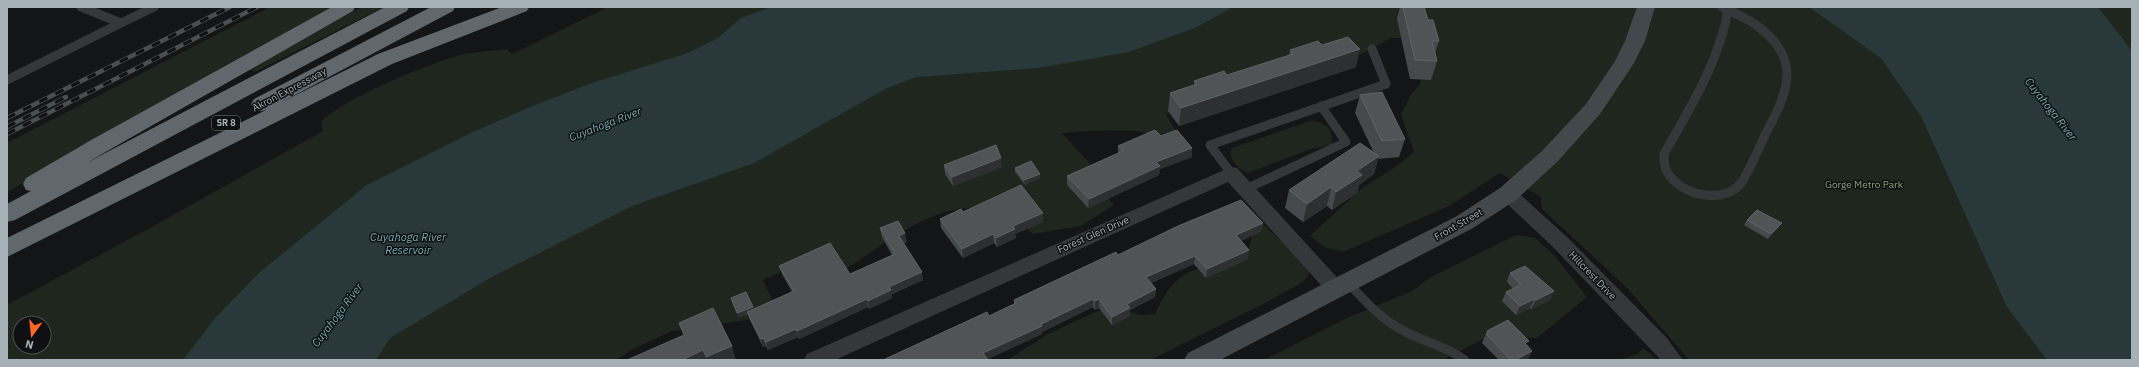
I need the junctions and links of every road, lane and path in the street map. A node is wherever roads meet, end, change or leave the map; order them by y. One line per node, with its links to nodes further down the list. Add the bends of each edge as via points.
1 (81, 7): 9 (lane)
2 (154, 7): 9 (lane)
3 (346, 7): 16 (highway, via 101,144)
4 (400, 7): 17 (highway, SR 8)
5 (446, 7): 18 (highway, Akron Expressway / SR 8)
6 (520, 7): 19 (highway, via 385,59)
7 (1646, 7): 15 (main road, Front Street, via 1635,41 1624,63 1593,109 1550,156)
8 (1725, 8): 8 (lane, via 1753,23 1772,40 1784,58 1787,76 1777,109 1738,188 1726,195 1715,196 1701,194 1676,182 1664,169 1662,161 1712,62 1726,26)
9 (121, 23): 11 (lane)
10 (1372, 49): 12 (lane, via 1386,84)
11 (7, 80)
12 (1321, 106): 13 (lane, via 1210,145); 14 (lane, via 1346,142)
13 (1231, 173): 14 (street); 21 (street, Forest Glen Drive)
14 (1246, 189): 20 (street)
15 (1508, 194): 20 (main road, Front Street, via 1465,222); 24 (street, Hillcrest Drive, via 1559,241)
16 (7, 200)
17 (7, 214)
18 (7, 242)
19 (7, 248)
20 (1342, 286): 22 (main road, Front Street); 23 (lane, via 1393,325 1457,353)
21 (814, 360)
22 (1196, 360)
23 (1465, 360)
24 (1673, 360)

